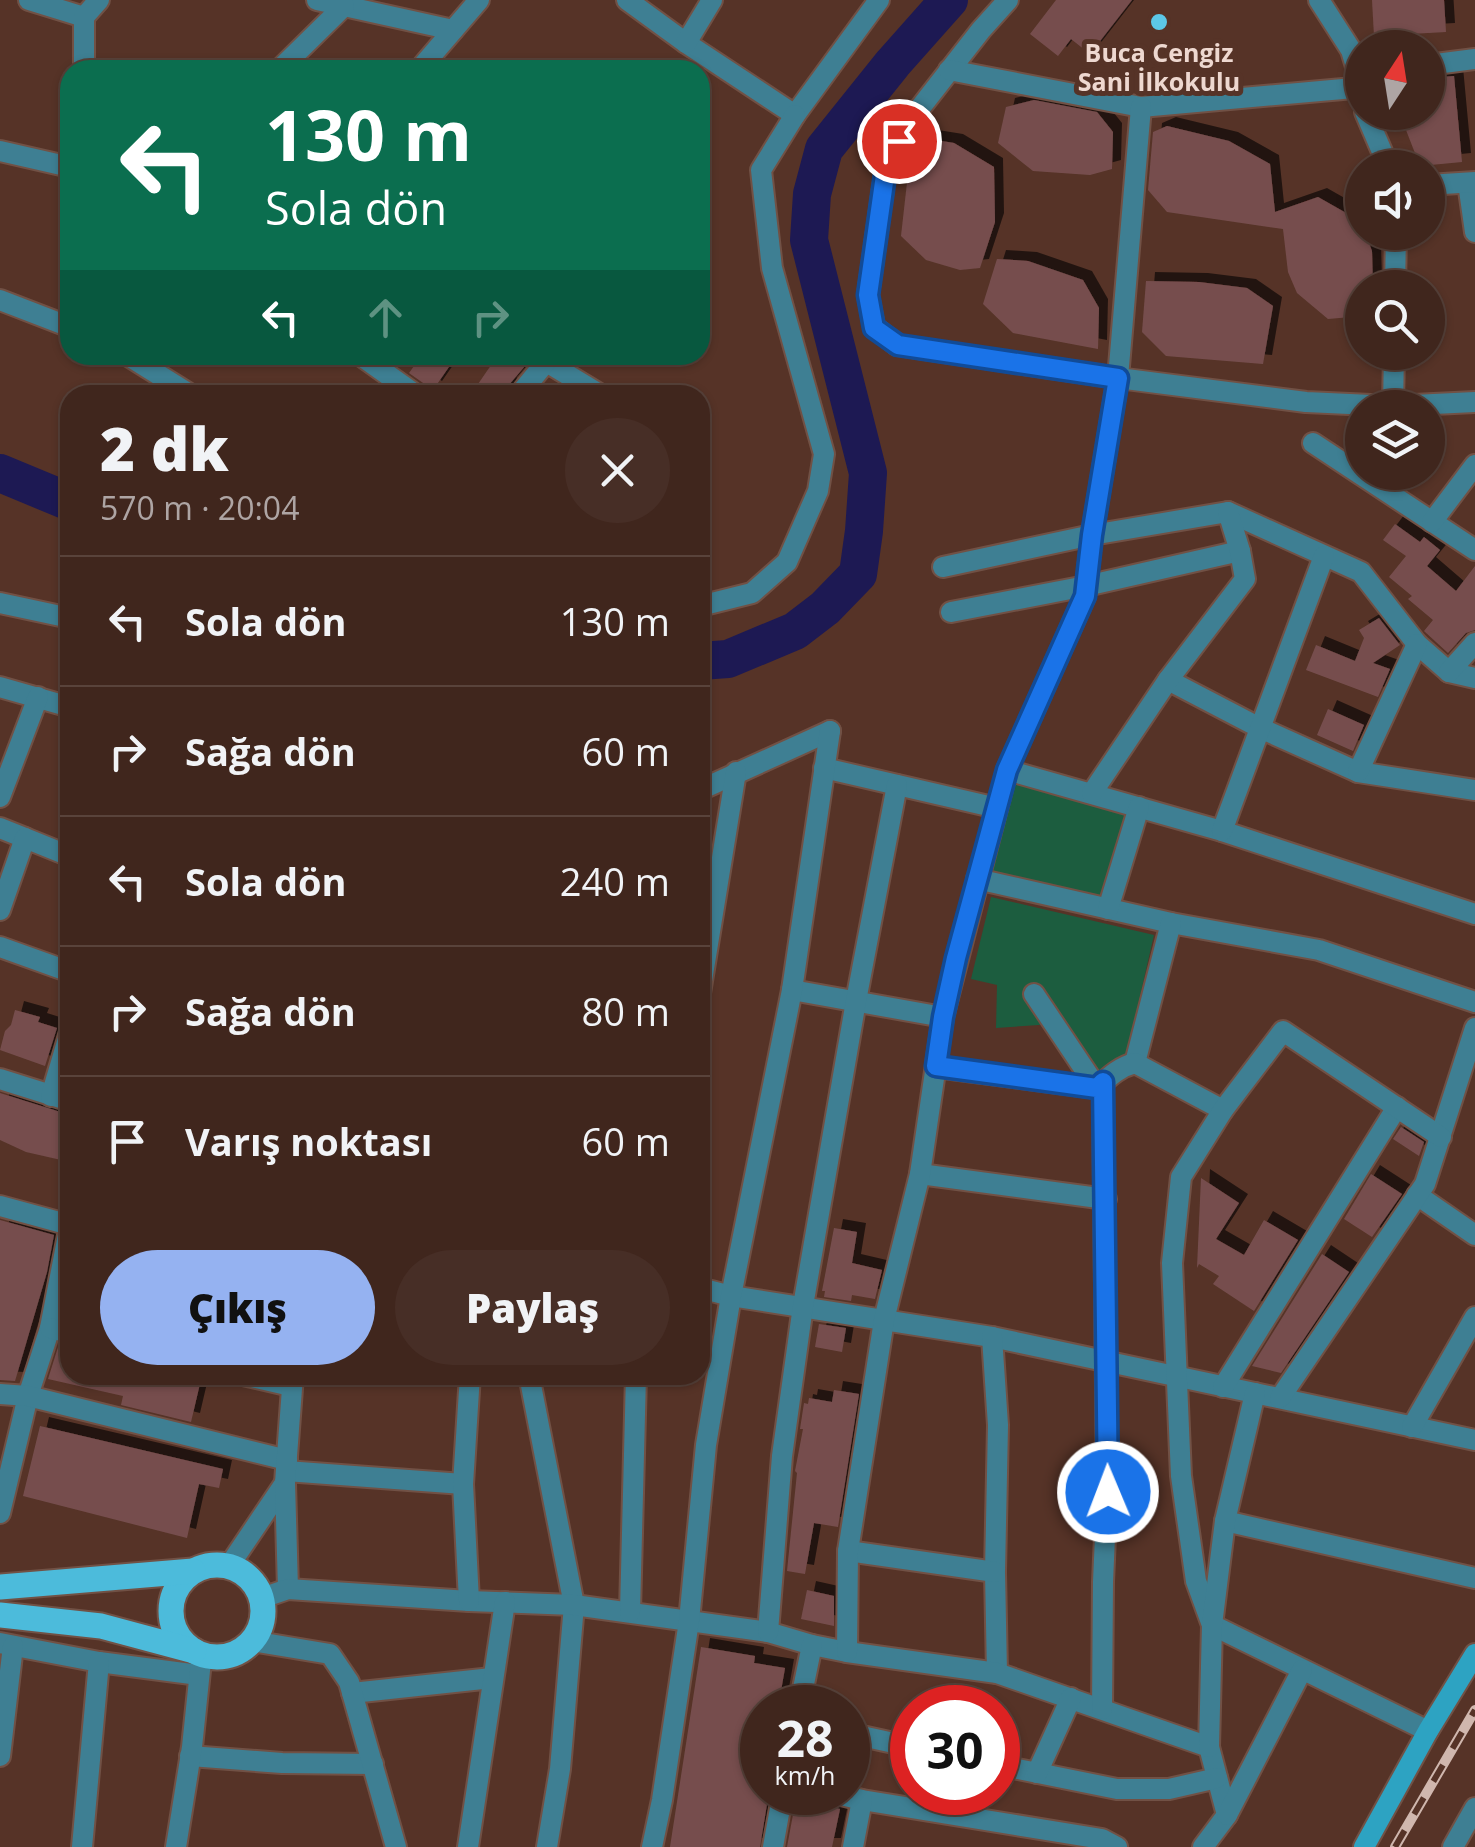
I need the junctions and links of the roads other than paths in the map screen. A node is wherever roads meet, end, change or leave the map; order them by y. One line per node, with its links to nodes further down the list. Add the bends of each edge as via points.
1 (99, 0): 11 (street)
2 (318, 0): 10 (street)
3 (479, 0): 12 (street)
4 (628, 0): 14 (street)
5 (712, 0): 14 (street)
6 (879, 0): 23 (street)
7 (1008, 0): 20 (street)
8 (1320, 0): 13 (street)
9 (43, 2): 11 (street)
10 (344, 6): 12 (street); 17 (street)
11 (84, 17): 16 (street)
12 (452, 30): 18 (street)
13 (1345, 40)
14 (686, 43): 23 (street)
15 (1475, 59): 19 (street)
16 (84, 60)
17 (288, 60)
18 (428, 60)
19 (1445, 62)
20 (950, 70): 22 (street); 34 (street, via 906,126 886,168 868,295 874,328 898,345)
21 (1345, 80): 22 (street)
22 (1140, 107): 34 (street)
23 (795, 115): 52 (street, via 761,170 772,268 824,454 818,491 787,562 752,593)
24 (0, 151): 25 (street)
25 (60, 165)
26 (1472, 182): 27 (street); 28 (street)
27 (1445, 184)
28 (1475, 232)
29 (0, 300): 30 (street)
30 (60, 323)
31 (149, 365): 35 (street)
32 (374, 365): 36 (street)
33 (551, 365): 37 (street)
34 (1118, 378): 40 (street); 45 (street)
35 (176, 385)
36 (402, 385)
37 (584, 385)
38 (1475, 402): 39 (street)
39 (1445, 403)
40 (1345, 404)
41 (1313, 443): 44 (street)
42 (1475, 465): 44 (street)
43 (1228, 512): 45 (street); 47 (street); 48 (street)
44 (1432, 522): 46 (street)
45 (1092, 535): 49 (street); 50 (street)
46 (1475, 550)
47 (1240, 551): 50 (street); 59 (street, via 1244,579)
48 (1324, 556): 56 (street, via 1361,572); 63 (street)
49 (943, 567)
50 (1086, 586): 53 (street); 65 (street)
51 (0, 603): 54 (street)
52 (710, 604)
53 (951, 612)
54 (60, 616)
55 (1475, 643): 57 (street)
56 (1417, 644): 57 (street); 67 (street)
57 (1449, 672): 58 (street)
58 (1475, 678)
59 (1168, 680): 63 (street); 71 (street)
60 (0, 687): 61 (street)
61 (38, 697): 62 (street); 72 (street)
62 (60, 704)
63 (1260, 728): 67 (street); 76 (street)
64 (824, 768): 66 (street, via 830,731); 69 (street); 87 (street)
65 (1007, 770): 71 (street); 74 (street)
66 (736, 772): 68 (street); 84 (street)
67 (1358, 772): 70 (street)
68 (710, 785)
69 (898, 785): 74 (street); 89 (street)
70 (1475, 790)
71 (1092, 793): 73 (street)
72 (0, 797)
73 (1139, 807): 76 (street); 80 (street)
74 (997, 808): 79 (street)
75 (0, 828): 77 (street)
76 (1222, 831): 82 (street)
77 (24, 838): 78 (street); 81 (street)
78 (60, 852)
79 (978, 879): 80 (street); 91 (street)
80 (1108, 909): 83 (street)
81 (0, 910)
82 (1475, 914)
83 (1170, 923): 90 (street, via 1319,950); 93 (street)
84 (710, 932)
85 (0, 948): 86 (street)
86 (60, 969)
87 (792, 990): 89 (street); 108 (street)
88 (1034, 994): 96 (street)
89 (856, 1001): 91 (street); 109 (street)
90 (1475, 1002)
91 (943, 1017): 94 (street)
92 (1475, 1028): 100 (street)
93 (1135, 1063): 96 (street); 99 (street)
94 (936, 1066): 96 (street); 101 (street)
95 (0, 1079): 97 (street)
96 (1100, 1085): 103 (street)
97 (60, 1098)
98 (1397, 1107): 99 (street, via 1283,1031); 100 (street); 120 (street)
99 (1223, 1110): 115 (street, via 1181,1177 1172,1264)
100 (1441, 1136): 102 (street)
101 (920, 1174): 103 (street); 111 (street)
102 (1417, 1195): 106 (street); 124 (street)
103 (1106, 1199): 114 (street)
104 (0, 1206): 105 (street)
105 (60, 1222)
106 (1475, 1234)
107 (710, 1291): 108 (street)
108 (731, 1296): 109 (street); 144 (street, via 706,1445)
109 (803, 1306): 111 (street); 146 (street)
110 (1475, 1317): 125 (street)
111 (884, 1320): 113 (street); 131 (street)
112 (60, 1331): 123 (street)
113 (992, 1338): 114 (street); 134 (street, via 998,1424)
114 (1106, 1361): 115 (street); 160 (street)
115 (1176, 1378): 120 (street); 145 (street, via 1196,1581)
116 (292, 1385): 127 (street)
117 (469, 1385): 128 (street)
118 (531, 1385): 141 (street)
119 (636, 1385): 142 (street)
120 (1223, 1387): 121 (street)
121 (1255, 1393): 124 (street); 130 (street)
122 (0, 1394): 123 (street)
123 (28, 1396): 127 (street); 129 (street)
124 (1280, 1398): 125 (street)
125 (1412, 1427): 126 (street)
126 (1475, 1440)
127 (286, 1471): 128 (street); 132 (street); 137 (street)
128 (463, 1484): 139 (street)
129 (0, 1513)
130 (1225, 1520): 135 (street); 145 (street)
131 (848, 1551): 134 (street); 150 (street)
132 (229, 1566): 133 (main road); 138 (main road, via 250,1578)
133 (193, 1570): 136 (main road); 152 (main road, via 173,1595 170,1611 173,1627)
134 (994, 1572): 155 (street)
135 (1475, 1578)
136 (0, 1588)
137 (288, 1588): 138 (street); 139 (street)
138 (262, 1598): 147 (main road, via 263,1620)
139 (468, 1601): 140 (street)
140 (505, 1602): 141 (street); 156 (street)
141 (574, 1605): 142 (street); 179 (street)
142 (630, 1612): 144 (street)
143 (0, 1614): 152 (main road, via 101,1626)
144 (690, 1622): 146 (street); 180 (street)
145 (1212, 1625): 154 (street); 162 (street)
146 (768, 1632): 149 (street)
147 (252, 1641): 152 (main road, via 238,1652); 158 (street, via 330,1654)
148 (6, 1644): 153 (street); 163 (street)
149 (812, 1645): 150 (street); 157 (street)
150 (847, 1652): 155 (street)
151 (1475, 1654): 161 (main road)
152 (198, 1660): 153 (street); 164 (street)
153 (99, 1662): 176 (street)
154 (1302, 1670): 161 (street); 173 (street)
155 (998, 1673): 159 (street)
156 (492, 1678): 158 (street); 178 (street)
157 (804, 1685)
158 (352, 1694): 165 (street)
159 (1072, 1698): 160 (street); 167 (street)
160 (1102, 1709): 162 (street)
161 (1428, 1731): 185 (main road)
162 (1210, 1747): 168 (street)
163 (0, 1756)
164 (190, 1756): 165 (street); 175 (street)
165 (373, 1764): 177 (street)
166 (1020, 1770): 167 (street)
167 (1037, 1773): 168 (street, via 1117,1789 1169,1789)
168 (1217, 1778): 173 (street)
169 (870, 1801): 183 (street, via 1102,1839)
170 (1475, 1808): 174 (street)
171 (779, 1815): 181 (street)
172 (859, 1815): 182 (street)
173 (1227, 1815): 184 (street)
174 (1455, 1845)
175 (180, 1846)
176 (82, 1847)
177 (396, 1847)
178 (468, 1847)
179 (547, 1847)
180 (652, 1847)
181 (773, 1847)
182 (853, 1847)
183 (1117, 1847)
184 (1203, 1847)
185 (1364, 1847)

